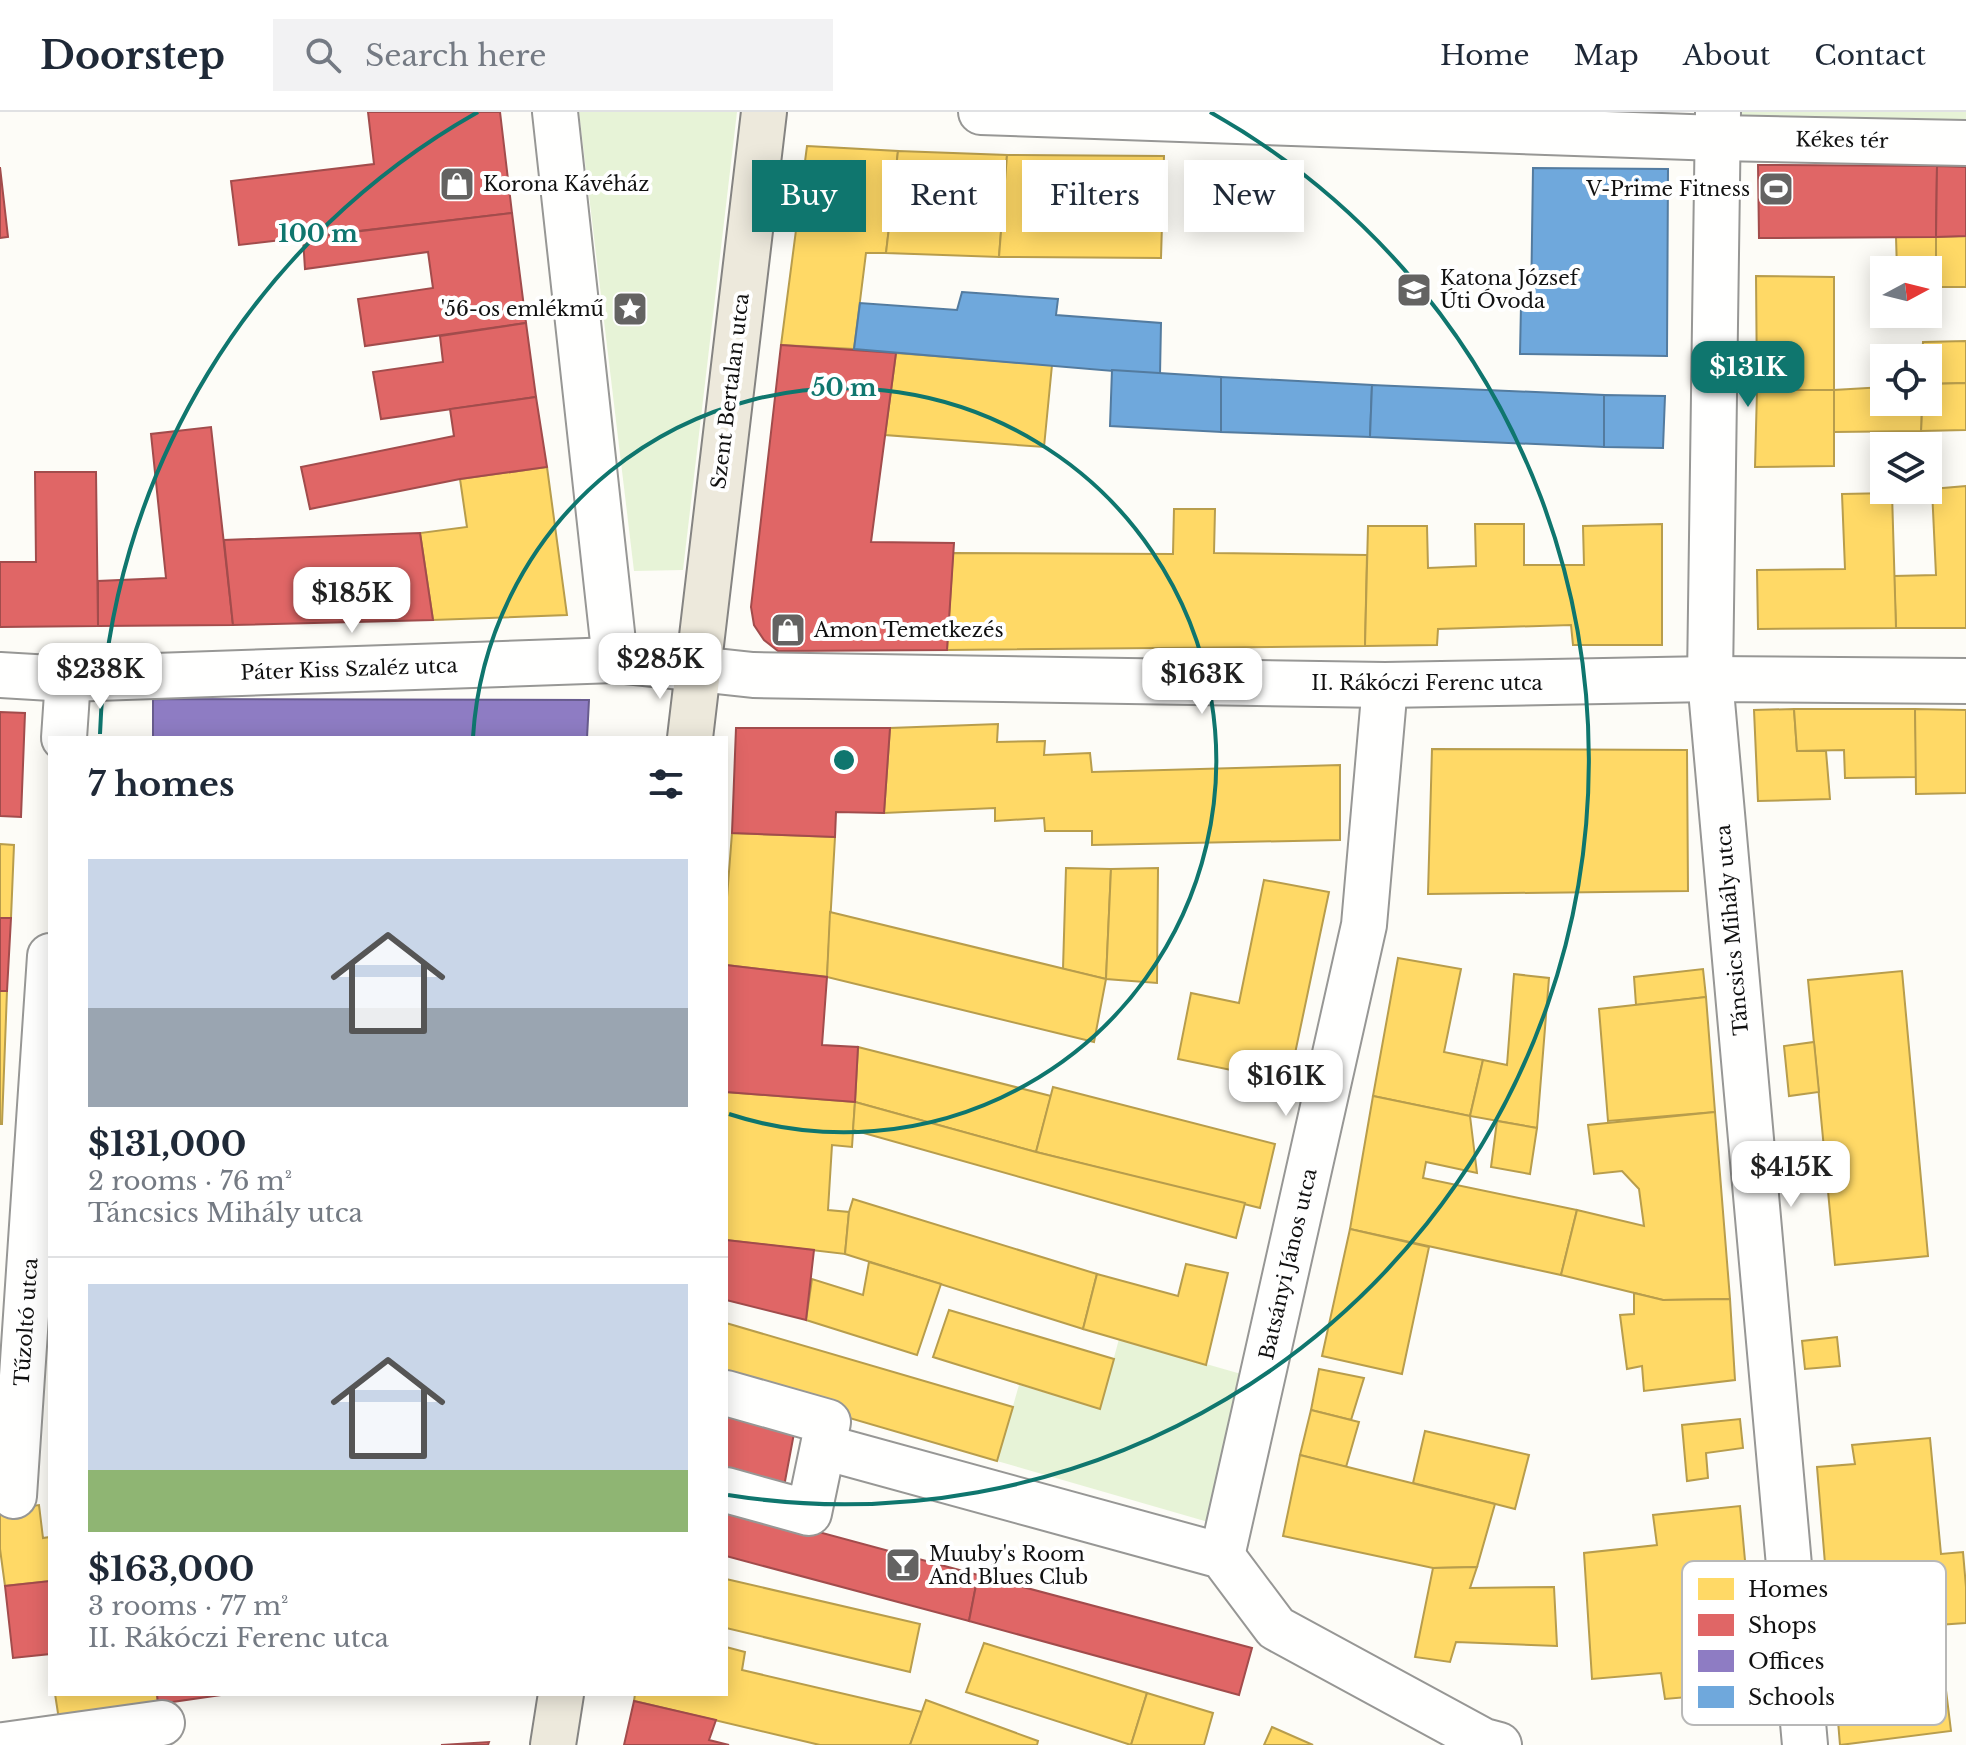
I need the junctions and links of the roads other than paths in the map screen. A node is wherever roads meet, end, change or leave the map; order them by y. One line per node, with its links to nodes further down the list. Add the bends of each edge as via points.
1 (555, 112): 6 (street)
2 (764, 112): 7 (main road, Szent Bertalan utca)
3 (981, 112): 4 (street, Kékes tér)
4 (1718, 125): 5 (street, Kékes tér); 10 (street, Táncsics Mihály utca)
5 (1966, 143)
6 (615, 660): 7 (street, Páter Kiss Szaléz utca); 9 (street, Páter Kiss Szaléz utca)
7 (697, 671): 12 (street, II. Rákóczi Ferenc utca); 14 (main road, Szent Bertalan utca)
8 (0, 675): 9 (street, Páter Kiss Szaléz utca)
9 (68, 679): 13 (street)
10 (1710, 679): 11 (street, II. Rákóczi Ferenc utca); 12 (street, II. Rákóczi Ferenc utca); 21 (street, Táncsics Mihály utca)
11 (1966, 681)
12 (1385, 685): 20 (street, Batsányi János utca, via 1364,925)
13 (64, 736)
14 (690, 736)
15 (48, 993): 19 (street, Tűzoltó utca)
16 (728, 1394): 17 (street, via 828,1422)
17 (824, 1447): 18 (street, via 809,1513); 20 (street)
18 (728, 1491)
19 (21, 1496)
20 (1222, 1556): 27 (street, via 1276,1628)
21 (1789, 1561)
22 (561, 1696): 26 (main road)
23 (162, 1723): 25 (street)
24 (1803, 1725): 28 (street, Táncsics Mihály utca)
25 (4, 1745)
26 (553, 1745)
27 (1499, 1745)
28 (1805, 1745)

